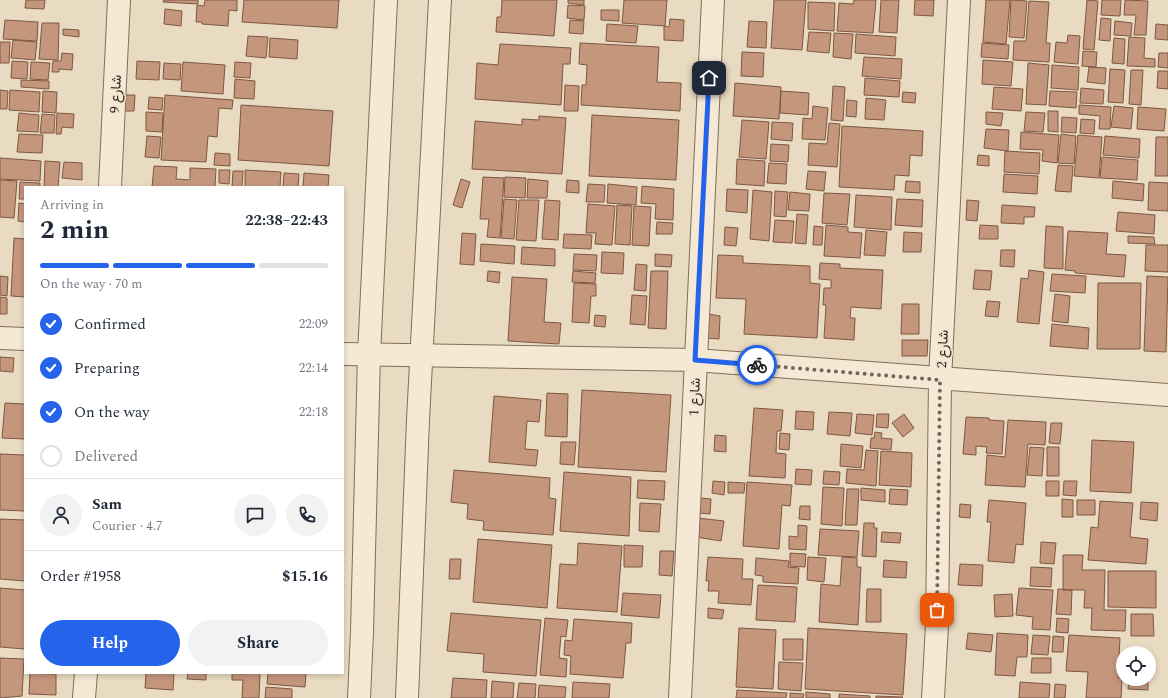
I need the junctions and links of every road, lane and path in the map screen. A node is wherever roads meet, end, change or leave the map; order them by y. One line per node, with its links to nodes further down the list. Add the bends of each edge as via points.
1 (119, 0): 6 (street, شارع 9)
2 (386, 0): 11 (street)
3 (440, 0): 10 (street)
4 (713, 0): 12 (street, شارع 1)
5 (960, 0): 13 (street, شارع 2)
6 (110, 186)
7 (0, 338): 8 (street)
8 (24, 339)
9 (344, 354): 11 (street)
10 (421, 354): 11 (street); 12 (street); 18 (street)
11 (369, 355): 17 (street)
12 (695, 360): 13 (street); 19 (street, شارع 1)
13 (940, 380): 14 (street); 20 (street, شارع 2, via 937,625)
14 (1168, 396)
15 (86, 674): 16 (street)
16 (84, 698)
17 (359, 698)
18 (407, 698)
19 (680, 698)
20 (933, 698)

